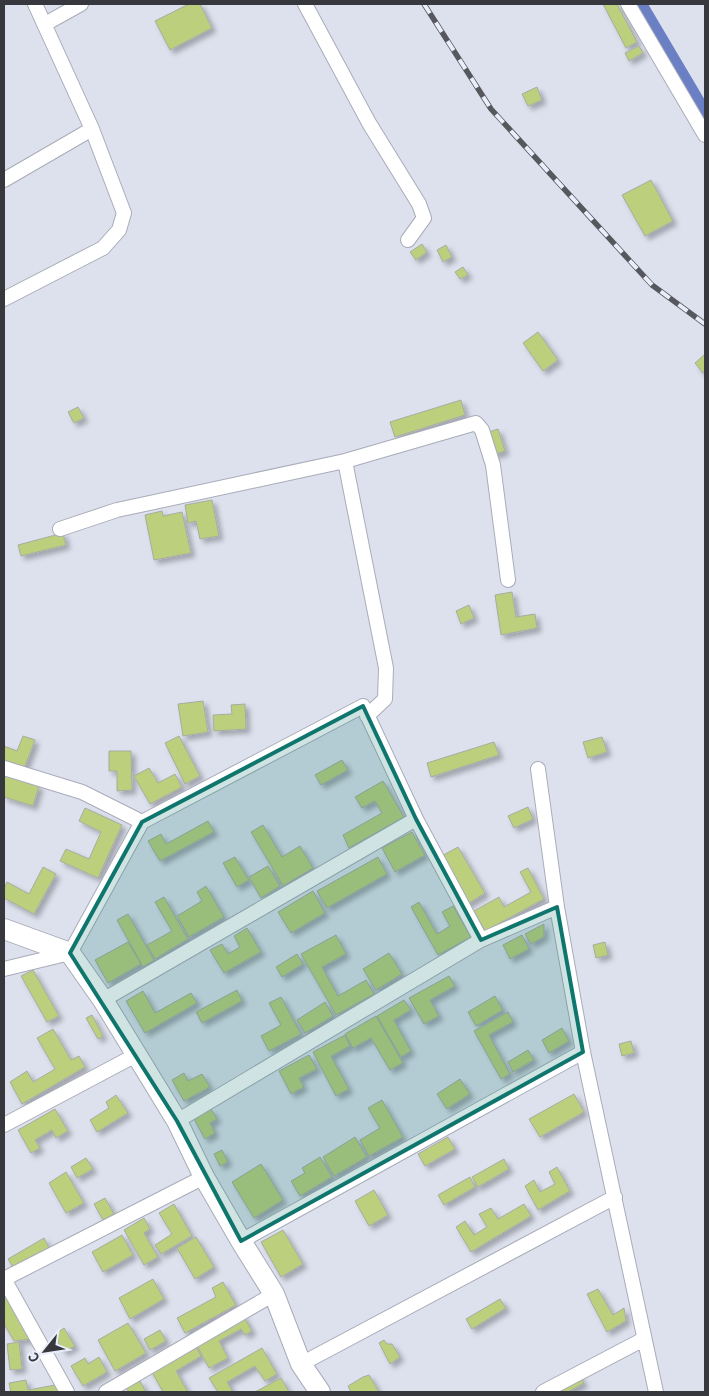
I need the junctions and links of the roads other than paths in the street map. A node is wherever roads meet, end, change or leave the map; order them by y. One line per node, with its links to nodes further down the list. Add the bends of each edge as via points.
1 (35, 4): 5 (street)
2 (80, 4): 5 (street)
3 (305, 4): 9 (street, via 369,123 419,204 424,218)
4 (628, 4): 7 (street)
5 (45, 24): 6 (street)
6 (92, 130): 8 (street); 10 (street, via 124,213 119,230 102,248)
7 (705, 135)
8 (4, 180)
9 (408, 240)
10 (4, 299)
11 (345, 461): 12 (street, via 116,510); 13 (street, via 476,423 482,430 492,465); 14 (street, via 386,668 384,699)
12 (60, 529)
13 (508, 580)
14 (368, 716): 17 (street); 18 (street, via 363,706)
15 (4, 768): 18 (street, via 82,792)
16 (538, 769): 19 (street)
17 (416, 819): 21 (street); 24 (street)
18 (142, 822): 22 (street)
19 (557, 907): 21 (street); 25 (street)
20 (4, 929): 22 (street)
21 (481, 940): 27 (street)
22 (70, 953): 23 (street); 24 (street)
23 (4, 969)
24 (103, 1000): 26 (street)
25 (582, 1052): 30 (street); 31 (street)
26 (136, 1055): 27 (street); 28 (street)
27 (177, 1121): 29 (street)
28 (4, 1125)
29 (204, 1177): 31 (street); 35 (street, via 4,1279)
30 (615, 1197): 33 (street); 34 (street)
31 (241, 1242): 32 (street)
32 (274, 1294): 34 (street); 36 (street)
33 (644, 1339): 38 (street); 39 (street)
34 (301, 1364): 37 (street)
35 (67, 1392)
36 (106, 1392)
37 (320, 1392)
38 (543, 1392)
39 (656, 1392)

